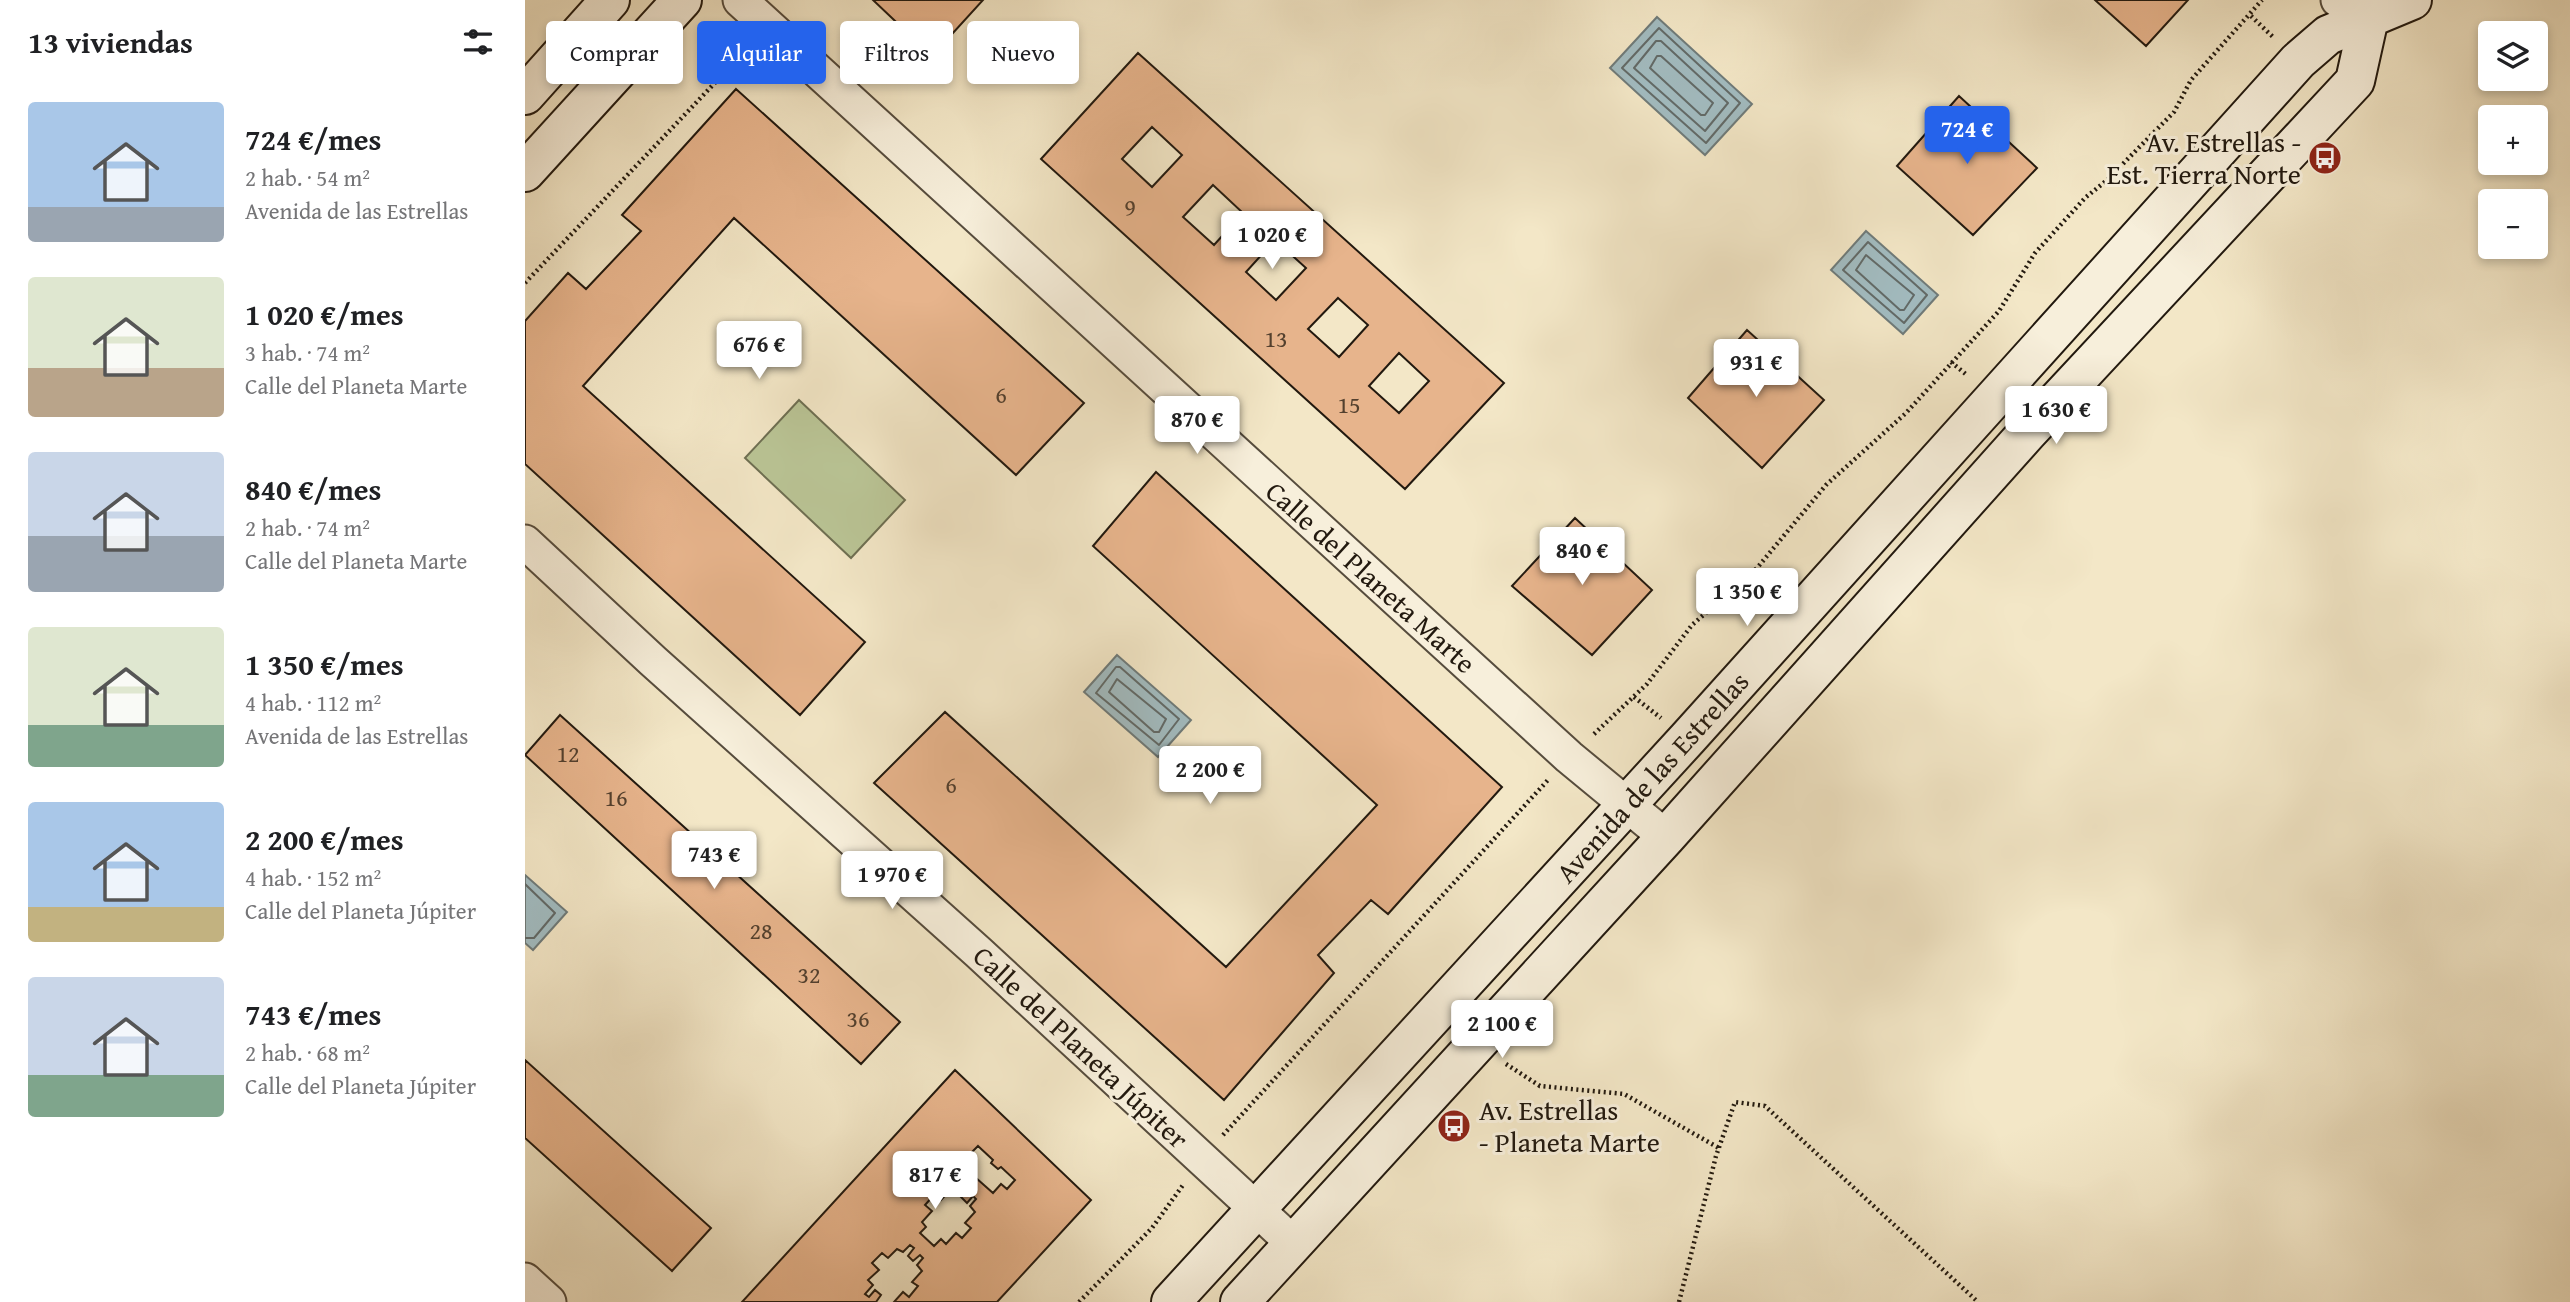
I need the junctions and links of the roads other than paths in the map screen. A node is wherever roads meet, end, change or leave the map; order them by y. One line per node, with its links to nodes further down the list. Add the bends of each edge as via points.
1 (610, 0): 6 (street)
2 (682, 0): 7 (street)
3 (740, 0): 9 (street, Calle del Planeta Marte)
4 (2412, 0): 5 (street, Avenida de las Estrellas)
5 (2358, 6): 9 (street, Avenida de las Estrellas, via 2298,61); 10 (street, Avenida de las Estrellas, via 2355,81 2027,433)
6 (525, 95)
7 (525, 172)
8 (525, 542): 11 (street, Calle del Planeta Júpiter)
9 (1626, 805): 10 (street, Calle del Planeta Marte); 11 (street, Avenida de las Estrellas)
10 (1666, 837): 12 (street, Avenida de las Estrellas)
11 (1254, 1209): 12 (street, Calle del Planeta Júpiter); 15 (street, Avenida de las Estrellas)
12 (1293, 1243): 16 (street, Avenida de las Estrellas)
13 (525, 1280): 14 (street)
14 (549, 1302)
15 (1171, 1302)
16 (1240, 1302)

